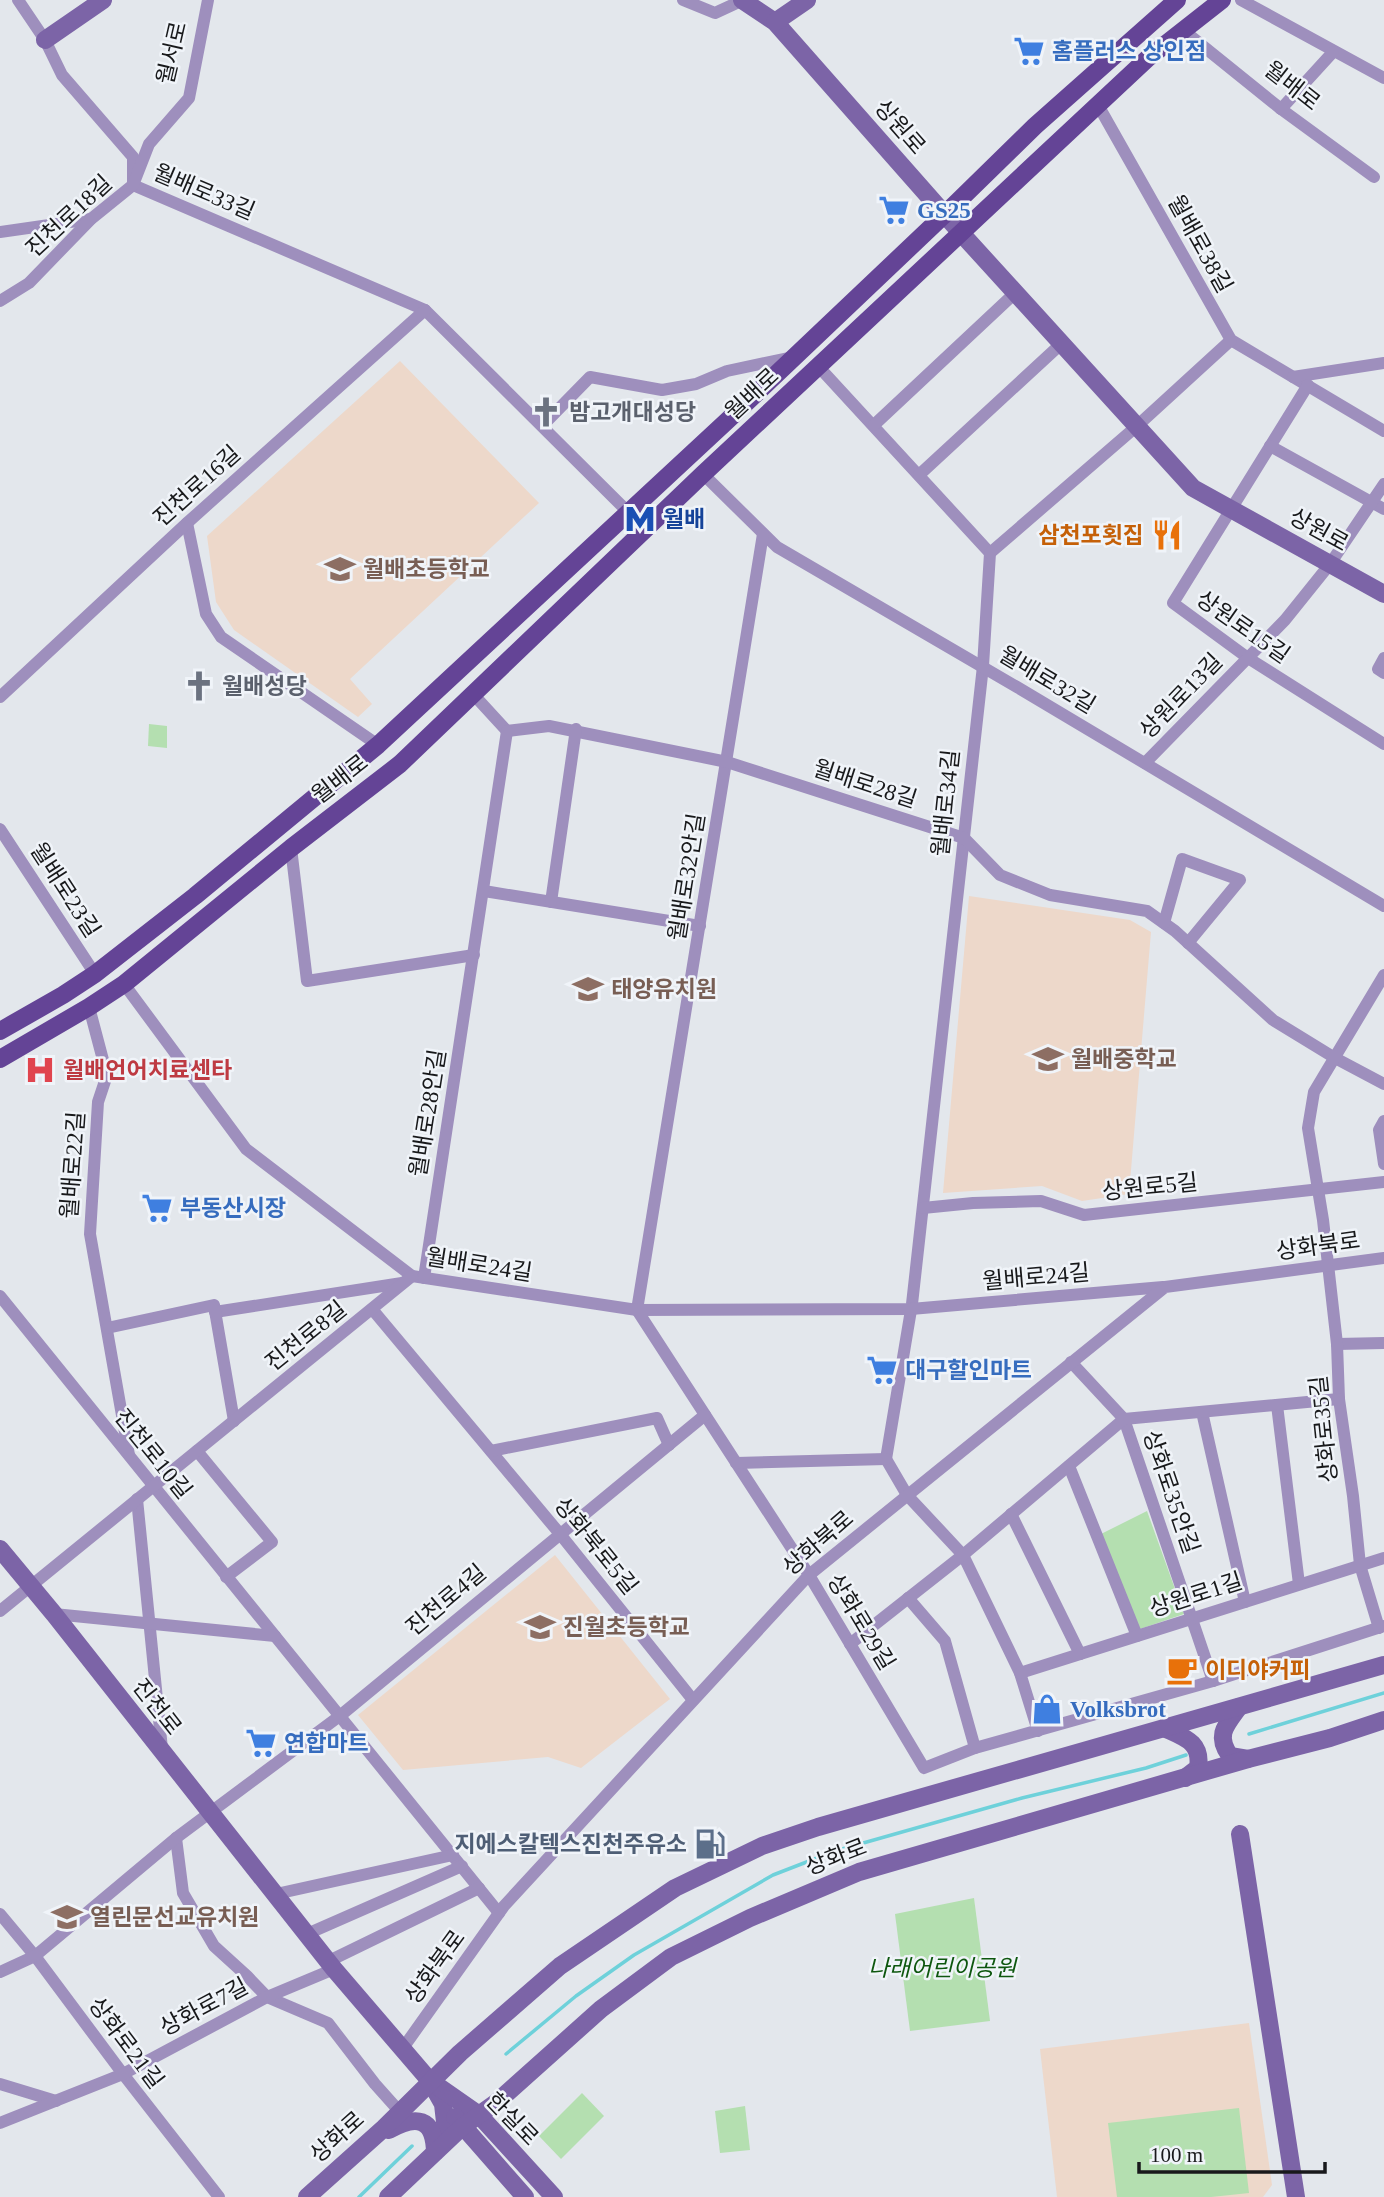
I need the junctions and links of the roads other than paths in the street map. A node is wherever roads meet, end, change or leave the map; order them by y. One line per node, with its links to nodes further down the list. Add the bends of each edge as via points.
1 (18, 0): 12 (street, 월배로33길)
2 (103, 0): 12 (main road)
3 (208, 0): 18 (street, 월서로, via 189,97 149,144)
4 (683, 0): 5 (street, via 715,13)
5 (743, 0): 10 (main road, 상원로)
6 (807, 0): 10 (main road)
7 (1177, 0): 19 (main road, 월배로, via 1035,126)
8 (1222, 0): 11 (main road, 월배로)
9 (1241, 0): 13 (street)
10 (775, 22): 19 (main road, 상원로)
11 (1183, 30): 15 (main road, 월배로); 16 (street, 월배로)
12 (45, 40): 18 (street, 월배로33길, via 62,75 133,157)
13 (1333, 52): 14 (street); 16 (street)
14 (1384, 78)
15 (1098, 105): 22 (main road, 월배로); 26 (street, 월배로38길)
16 (1281, 109): 17 (street, 월배로)
17 (1374, 177)
18 (133, 185): 20 (street, 진천로18길); 25 (street, 월배로33길)
19 (945, 214): 22 (main road, 상원로); 28 (main road, 월배로)
20 (91, 219): 21 (street); 24 (street, 진천로18길, via 29,283)
21 (0, 232)
22 (961, 233): 23 (main road, 상원로); 30 (main road, 월배로)
23 (1015, 293): 27 (main road, 상원로); 34 (street)
24 (0, 301)
25 (425, 310): 33 (street); 45 (street, 진천로16길)
26 (1231, 340): 31 (street, 월배로38길); 35 (street)
27 (1061, 344): 35 (main road, 상원로); 39 (street)
28 (795, 356): 33 (street, via 662,390 590,377); 44 (main road, 월배로)
29 (1384, 363): 31 (street)
30 (818, 366): 34 (street); 38 (main road, 월배로)
31 (1293, 377): 32 (street, 월배로38길)
32 (1308, 385): 36 (street, 월배로38길); 37 (street)
33 (543, 425): 44 (street)
34 (874, 425): 39 (street)
35 (1137, 426): 42 (main road, 상원로, via 1194,488); 47 (street)
36 (1384, 430)
37 (1270, 446): 41 (street); 42 (street)
38 (703, 474): 46 (street, 월배로32길); 54 (main road, 월배로)
39 (919, 475): 47 (street)
40 (1384, 484): 41 (street, 상원로13길)
41 (1372, 502): 43 (street); 48 (street, 상원로13길)
42 (1230, 509): 48 (main road, 상원로); 50 (street, 상원로15길, via 1172,603)
43 (1384, 509)
44 (628, 512): 59 (main road, 월배로)
45 (187, 523): 55 (street, 진천로16길); 59 (street, 월배로, via 206,614 221,637)
46 (763, 534): 52 (street, 월배로32길, via 777,547); 60 (street, 월배로32안길)
47 (990, 553): 52 (street, 월배로34길)
48 (1330, 564): 49 (main road, 상원로); 50 (street, 상원로13길)
49 (1384, 594)
50 (1248, 658): 58 (street, 상원로15길); 61 (street, 상원로13길)
51 (1384, 658): 53 (street, via 1378,669)
52 (983, 666): 61 (street, 월배로32길); 63 (street, 월배로34길)
53 (1384, 673)
54 (473, 694): 57 (street); 64 (main road, 월배로, via 400,764)
55 (0, 697)
56 (576, 729): 57 (street, 월배로28길, via 550,726); 60 (street, 월배로28길); 66 (street)
57 (507, 731): 65 (street, 월배로28안길)
58 (1384, 744)
59 (378, 745): 72 (main road, 월배로)
60 (727, 762): 63 (street, 월배로28길); 69 (street, 월배로32안길)
61 (1145, 763): 67 (street, 월배로32길)
62 (0, 829): 72 (street, 월배로23길)
63 (964, 838): 68 (street, 월배로28길, via 1000,875 1050,895 1147,911); 84 (street, 월배로34길)
64 (291, 848): 71 (street, via 307,981); 74 (main road, 월배로)
65 (484, 891): 66 (street); 71 (street, 월배로28안길)
66 (551, 902): 69 (street)
67 (1384, 906)
68 (1164, 923): 70 (street, 월배로28길); 70 (street, via 1182,859 1240,880)
69 (700, 926): 93 (street, 월배로32안길)
70 (1188, 943): 77 (street, 월배로28길, via 1273,1020)
71 (474, 955): 87 (street, 월배로28안길)
72 (96, 974): 76 (main road, 월배로)
73 (1384, 975): 77 (street, 상화로35길)
74 (124, 984): 75 (main road, 월배로); 87 (street, 월배로24길, via 246,1149)
75 (89, 1007): 78 (main road, 월배로); 94 (street, 월배로22길, via 107,1074 98,1102 90,1234)
76 (0, 1031)
77 (1335, 1058): 79 (street, 월배로28길); 83 (street, 상화로35길, via 1314,1092 1308,1128)
78 (0, 1059)
79 (1384, 1084)
80 (1384, 1121): 81 (street, via 1379,1130)
81 (1384, 1164)
82 (1384, 1182): 83 (street, 상원로5길)
83 (1318, 1190): 84 (street, 상원로5길, via 1084,1215 1041,1201); 86 (street, 상화로35길)
84 (923, 1208): 92 (street, 월배로34길)
85 (1384, 1258): 86 (street, 상화북로)
86 (1327, 1266): 88 (street, 상화북로); 96 (street, 상화로35길)
87 (413, 1279): 90 (street, 진천로8길); 91 (street, 진천로8길); 93 (street, 월배로24길)
88 (1165, 1287): 92 (street, 월배로24길); 97 (street, 상화북로)
89 (0, 1296): 107 (street, 진천로10길)
90 (215, 1308): 94 (street); 103 (street)
91 (372, 1309): 103 (street, 진천로8길); 106 (street, 상화북로5길)
92 (911, 1309): 93 (street, 월배로24길); 108 (street)
93 (636, 1310): 101 (street, 상화로29길)
94 (107, 1328): 107 (street, 월배로22길)
95 (1384, 1343): 96 (street)
96 (1338, 1344): 98 (street, 상화로35길)
97 (1071, 1362): 102 (street); 112 (street, 상화북로)
98 (1339, 1399): 99 (street, 상화로35안길); 119 (street, 상화로35길)
99 (1277, 1405): 100 (street, 상화로35안길); 122 (street)
100 (1202, 1412): 102 (street, 상화로35안길); 125 (street, 상화로35안길)
101 (705, 1415): 104 (street, 진천로4길); 109 (street, 상화로29길)
102 (1124, 1419): 110 (street, 상화로35안길); 128 (street, 상화로35안길)
103 (234, 1421): 105 (street, 진천로8길)
104 (669, 1445): 106 (street, via 657,1418); 115 (street, 진천로4길)
105 (197, 1451): 111 (street, 진천로8길); 121 (street, via 272,1542)
106 (491, 1451): 115 (street, 상화북로5길)
107 (130, 1459): 111 (street, 진천로10길)
108 (886, 1459): 109 (street); 112 (street)
109 (736, 1463): 120 (street, 상화로29길)
110 (1069, 1466): 114 (street, 상화로35안길); 132 (street)
111 (152, 1487): 113 (street, 진천로8길); 121 (street, 진천로10길)
112 (907, 1495): 117 (street); 120 (street, 상화북로)
113 (137, 1499): 123 (street, 진천로8길); 129 (street)
114 (1012, 1514): 117 (street, 상화로35안길); 134 (street)
115 (560, 1534): 138 (street, 상화북로5길); 140 (street, 진천로4길)
116 (0, 1549): 123 (main road, 진천로)
117 (962, 1555): 124 (street, 상화로35안길); 136 (street)
118 (1384, 1558): 119 (street, 상원로1길)
119 (1360, 1565): 122 (street, 상원로1길); 130 (street, 상화로35길)
120 (809, 1575): 133 (street, 상화로29길); 138 (street, 상화북로)
121 (226, 1577): 131 (street, 진천로10길)
122 (1299, 1584): 125 (street, 상원로1길)
123 (31, 1587): 126 (street, 진천로8길); 127 (main road, 진천로)
124 (908, 1598): 133 (street, 상화로35안길); 144 (street, via 946,1641)
125 (1245, 1602): 128 (street, 상원로1길)
126 (0, 1611)
127 (54, 1614): 129 (street); 145 (main road, 진천로)
128 (1192, 1618): 132 (street, 상원로1길); 137 (street, 상화로35안길)
129 (148, 1624): 131 (street); 145 (street)
130 (1382, 1627): 137 (street)
131 (275, 1636): 140 (street, 진천로10길)
132 (1137, 1636): 134 (street, 상원로1길)
133 (850, 1644): 144 (street, 상화로29길, via 924,1768)
134 (1080, 1654): 136 (street, 상원로1길)
135 (1384, 1665): 139 (main road, 상화로)
136 (1020, 1673): 143 (street)
137 (1213, 1681): 143 (street)
138 (693, 1700): 155 (street, 상화북로)
139 (1239, 1707): 142 (main road, 상화로); 146 (main road, via 1223,1731 1222,1742 1230,1756)
140 (341, 1715): 148 (street, 진천로4길); 151 (street, 진천로10길)
141 (1384, 1720): 146 (main road, 상화로)
142 (1166, 1729): 147 (main road, via 1199,1752 1198,1768); 164 (main road, 상화로, via 762,1846 676,1888 560,1966)
143 (1038, 1731): 144 (street)
144 (975, 1748)
145 (163, 1754): 148 (main road, 진천로)
146 (1248, 1759): 147 (main road, 상화로)
147 (1185, 1778): 169 (main road, 상화로, via 859,1872 750,1918 671,1957 601,2010)
148 (210, 1813): 150 (street, 진천로4길); 154 (main road, 진천로)
149 (1240, 1834): 179 (main road)
150 (176, 1838): 158 (street, 진천로4길); 161 (street, via 183,1893 214,1945)
151 (453, 1855): 152 (street, 진천로10길); 154 (street)
152 (462, 1866): 153 (street, 진천로10길); 157 (street)
153 (480, 1888): 155 (street, 진천로10길); 159 (street)
154 (275, 1894): 157 (main road, 진천로)
155 (499, 1913): 162 (street, 상화북로)
156 (0, 1914): 158 (street, 상화로21길)
157 (307, 1934): 159 (main road, 진천로)
158 (35, 1956): 160 (street, 진천로4길); 163 (street, 상화로21길)
159 (332, 1965): 161 (street, 상화로7길); 162 (main road, 진천로)
160 (0, 1972)
161 (267, 1997): 163 (street, 상화로7길); 168 (street, 상화로, via 328,2023)
162 (403, 2048): 164 (main road, 진천로)
163 (122, 2074): 166 (street, 상화로7길); 174 (street, 상화로21길)
164 (430, 2081): 167 (main road, 한실로); 168 (main road, 상화로); 169 (main road, 한실로)
165 (0, 2084): 166 (street)
166 (56, 2101): 170 (street, 상화로7길)
167 (443, 2104): 171 (main road, 한실로); 173 (main road, via 446,2131)
168 (400, 2112): 172 (main road, 상화로)
169 (479, 2115): 171 (main road, 상화로); 178 (main road, 한실로)
170 (0, 2123)
171 (462, 2127): 173 (main road, 상화로); 177 (main road, 한실로)
172 (368, 2142): 173 (main road, via 406,2121 417,2120 433,2134); 175 (main road, 상화로)
173 (435, 2152): 176 (main road, 상화로)
174 (219, 2197)
175 (307, 2197)
176 (388, 2197)
177 (525, 2197)
178 (554, 2197)
179 (1296, 2197)

